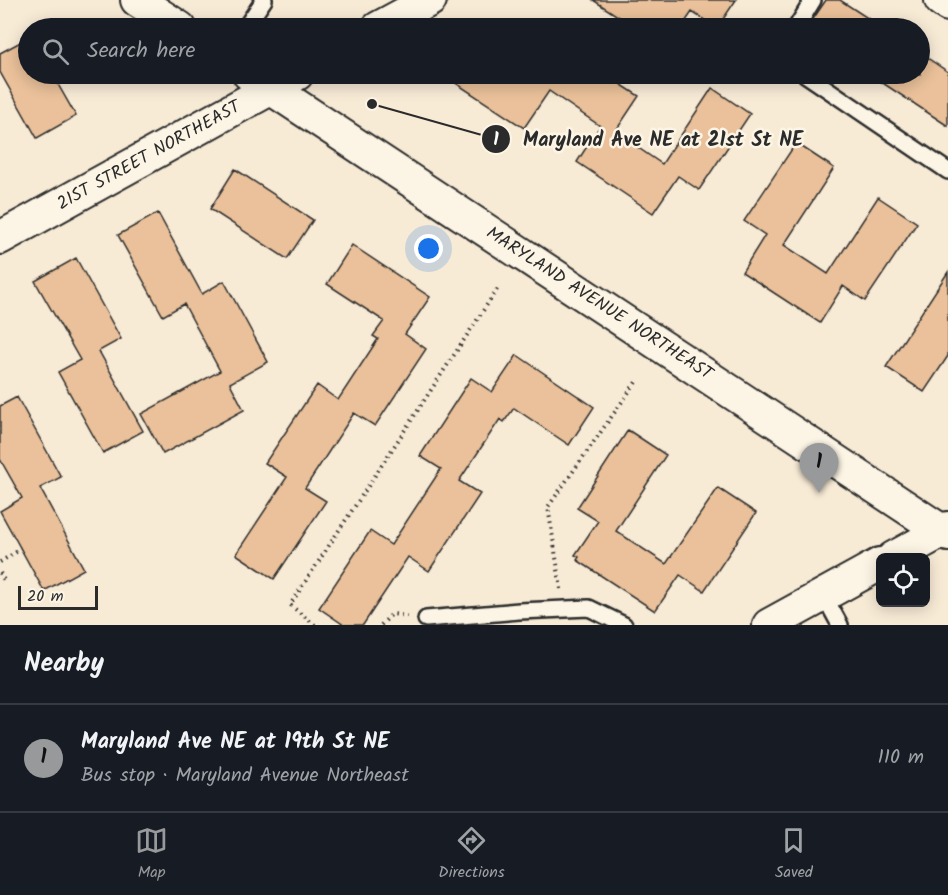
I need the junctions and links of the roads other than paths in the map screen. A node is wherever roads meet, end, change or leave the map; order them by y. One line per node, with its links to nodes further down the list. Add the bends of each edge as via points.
1 (137, 0): 7 (street)
2 (264, 0): 8 (lane)
3 (430, 0): 9 (street)
4 (813, 0): 10 (lane)
5 (941, 0): 6 (street)
6 (948, 4)
7 (165, 18)
8 (252, 18)
9 (397, 18)
10 (802, 18)
11 (262, 84): 15 (street, 21ST STREET NORTHEAST)
12 (281, 84): 16 (street, MARYLAND AVENUE NORTHEAST)
13 (820, 84): 14 (lane)
14 (948, 171)
15 (0, 238)
16 (946, 532): 17 (street)
17 (902, 553)
18 (876, 566): 19 (street)
19 (823, 594): 22 (street); 23 (lane)
20 (426, 619): 21 (lane, via 589,609)
21 (624, 625)
22 (769, 625)
23 (840, 625)

